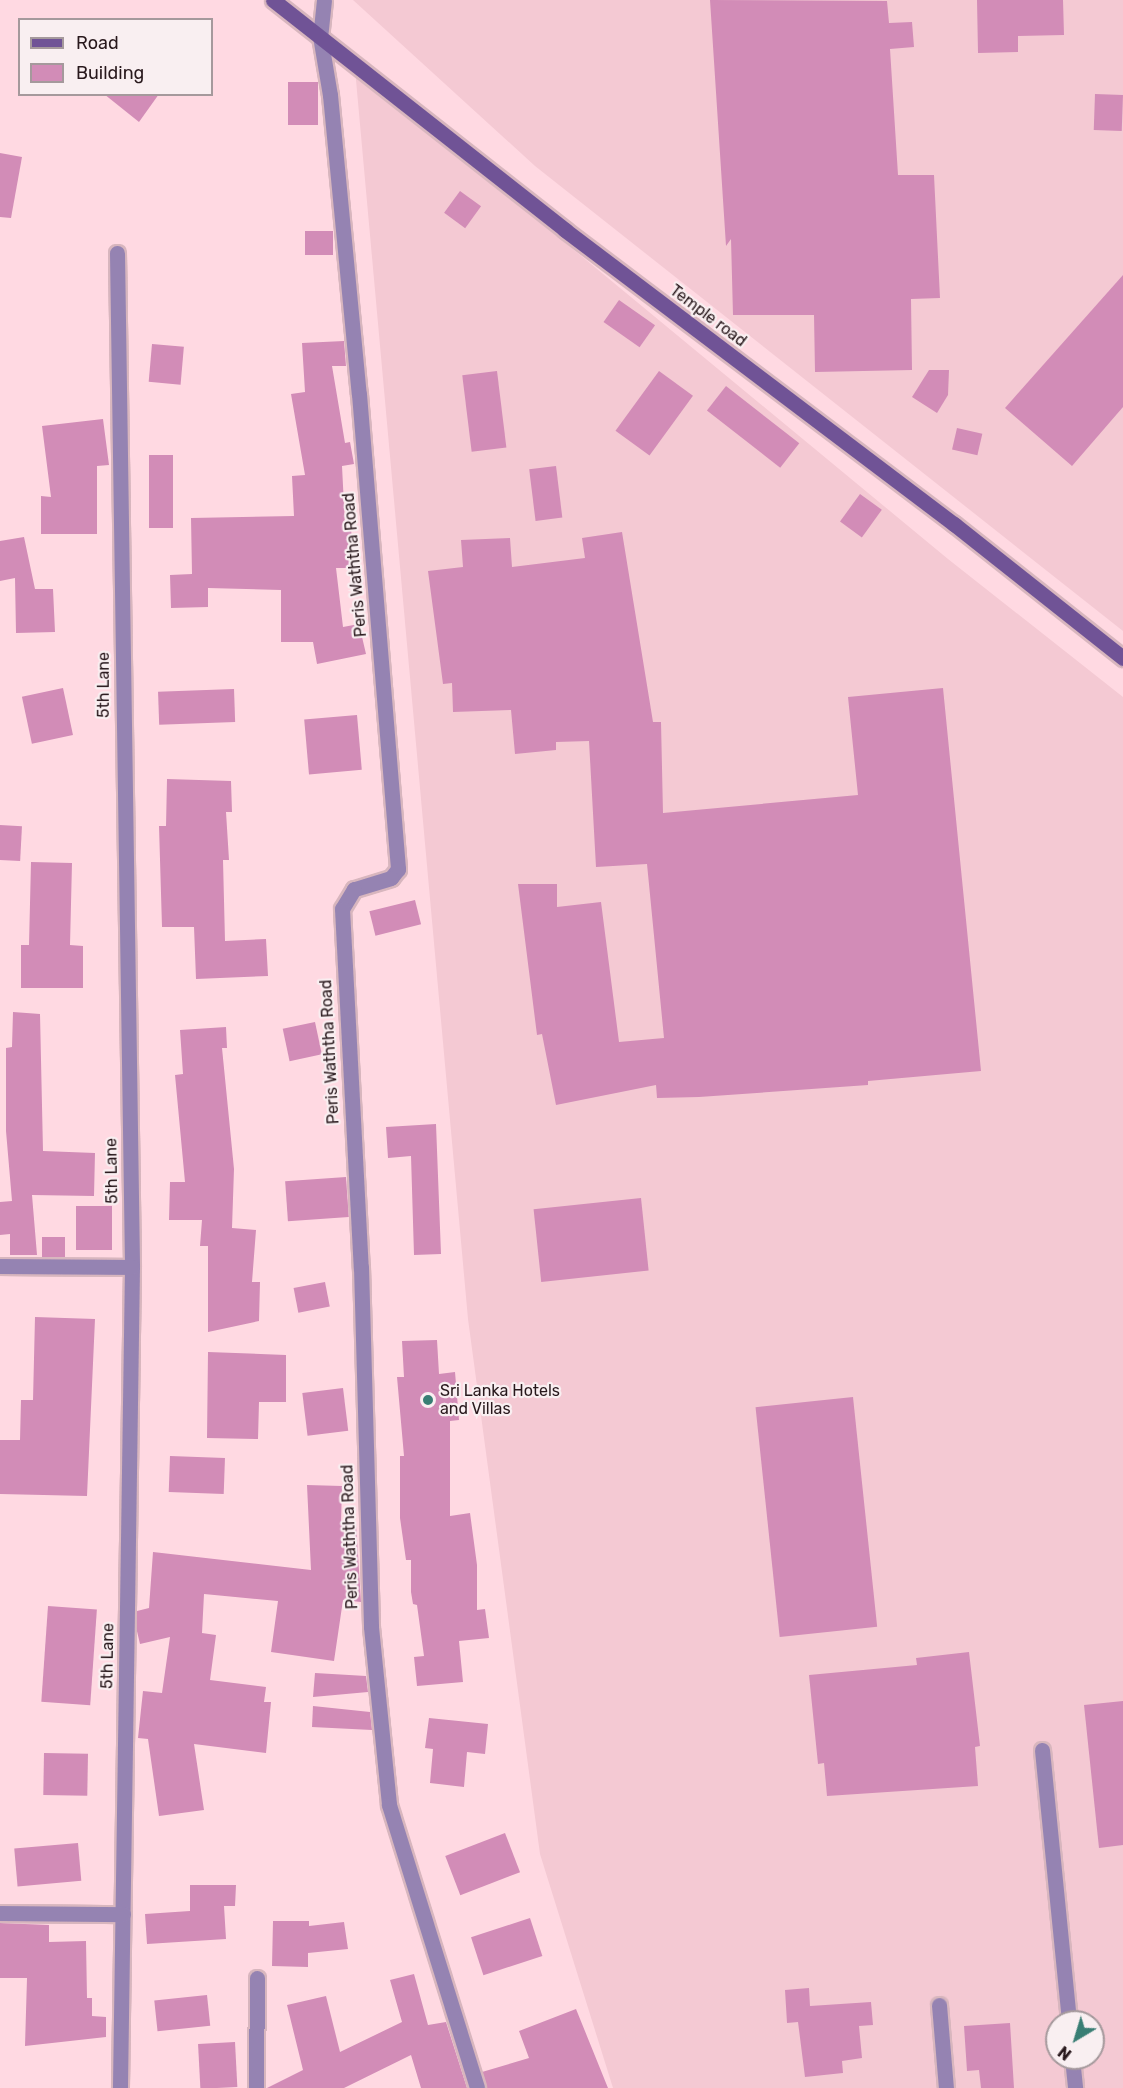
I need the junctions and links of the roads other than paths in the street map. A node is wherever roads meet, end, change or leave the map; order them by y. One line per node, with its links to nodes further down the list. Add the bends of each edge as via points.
1 (273, 0): 3 (street, Temple road)
2 (324, 0): 3 (street, Peris Waththa Road)
3 (320, 36): 5 (street, Temple road, via 565,230 963,531); 17 (street, Peris Waththa Road, via 330,94 359,394 398,869 391,878 354,889 342,909 361,1267 371,1627 389,1804)
4 (117, 253): 7 (street, 5th Lane)
5 (1123, 658)
6 (0, 1266): 7 (street)
7 (132, 1267): 10 (street, 5th Lane)
8 (1042, 1750): 13 (street)
9 (0, 1912): 10 (street)
10 (123, 1914): 15 (street, 5th Lane)
11 (257, 1978): 16 (street)
12 (939, 2005): 18 (street)
13 (1068, 2010)
14 (1073, 2070): 19 (street)
15 (120, 2088)
16 (256, 2088)
17 (477, 2088)
18 (946, 2088)
19 (1075, 2088)

